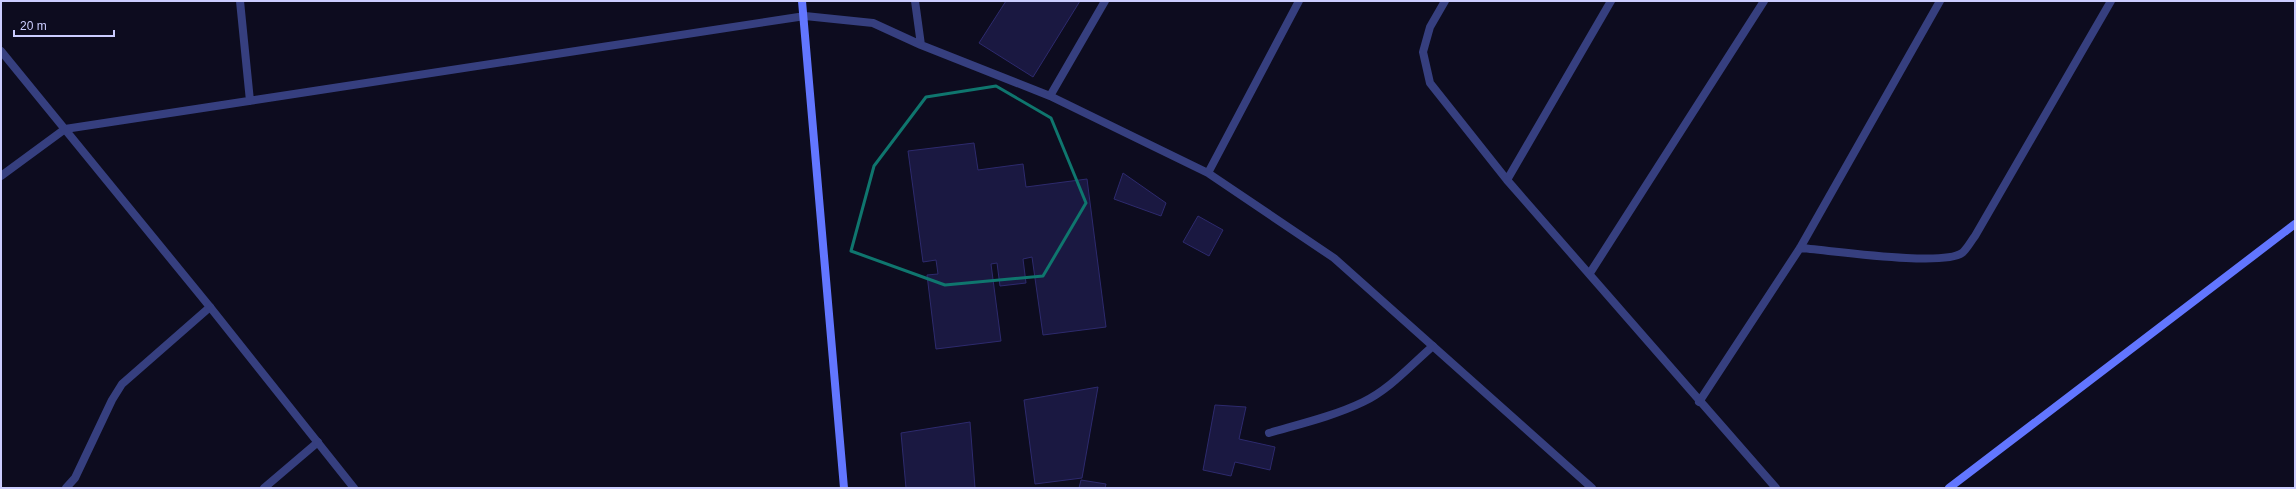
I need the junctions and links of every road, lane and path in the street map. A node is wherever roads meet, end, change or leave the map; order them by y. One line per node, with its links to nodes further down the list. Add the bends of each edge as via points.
1 (240, 1): 15 (street)
2 (802, 1): 11 (street)
3 (915, 1): 12 (street)
4 (1105, 1): 14 (street)
5 (1299, 1): 17 (street)
6 (1445, 1): 19 (street, via 1430,27 1423,52 1430,82)
7 (1611, 1): 19 (street)
8 (1764, 1): 22 (street)
9 (1940, 1): 21 (street)
10 (2111, 1): 21 (street, via 1975,236 1962,253 1940,259)
11 (805, 16): 12 (street, via 873,23); 15 (street); 31 (street)
12 (921, 45): 14 (street)
13 (1, 51): 16 (street)
14 (1050, 96): 17 (street)
15 (250, 101): 16 (street)
16 (65, 129): 18 (street); 23 (street)
17 (1208, 173): 24 (street, via 1334,258)
18 (1, 176)
19 (1507, 180): 22 (street)
20 (2295, 224): 34 (street)
21 (1800, 248): 25 (street)
22 (1590, 274): 25 (street)
23 (210, 307): 27 (street); 28 (street, via 122,384 75,478)
24 (1433, 346): 26 (street, via 1364,402 1322,418); 32 (street)
25 (1699, 402): 33 (street)
26 (1269, 432)
27 (318, 442): 29 (street); 30 (street)
28 (66, 488)
29 (264, 488)
30 (354, 488)
31 (844, 488)
32 (1592, 488)
33 (1776, 488)
34 (1949, 488)

